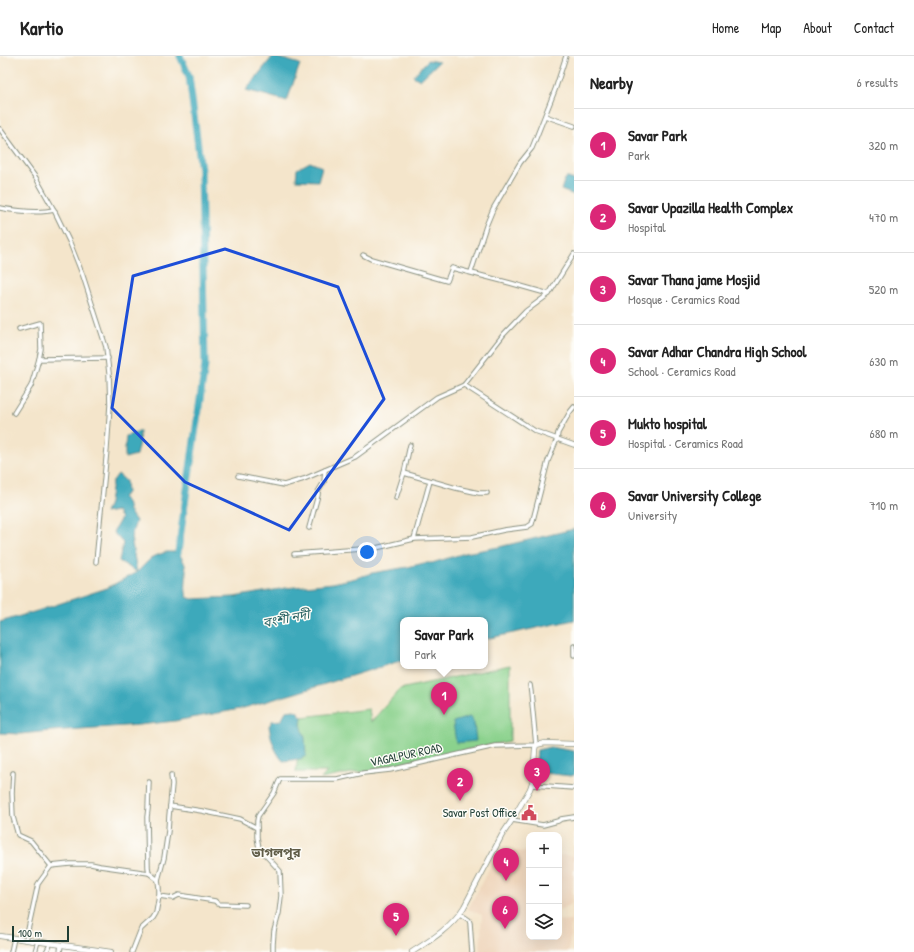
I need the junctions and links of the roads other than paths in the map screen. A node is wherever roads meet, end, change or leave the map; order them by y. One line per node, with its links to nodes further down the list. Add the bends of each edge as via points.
1 (566, 56): 2 (street)
2 (545, 116): 3 (street); 9 (street, via 532,148 520,163 493,209)
3 (574, 126)
4 (0, 129): 6 (street, via 36,178)
5 (0, 208): 6 (street, via 18,211)
6 (54, 210): 12 (street, via 83,276)
7 (574, 254): 10 (street)
8 (363, 255): 9 (street, via 447,281 452,268)
9 (471, 272): 10 (street)
10 (549, 294): 14 (street, via 526,311 504,334)
11 (19, 329): 13 (street, via 40,323)
12 (108, 358): 13 (street); 29 (street, via 110,405)
13 (39, 359): 16 (street, via 31,386)
14 (464, 385): 17 (street, via 535,431); 20 (street, via 437,397 355,457)
15 (574, 407): 17 (street)
16 (14, 413)
17 (557, 439): 19 (street); 27 (street, via 548,461 532,524 472,537)
18 (410, 445): 21 (street)
19 (574, 445)
20 (325, 470): 22 (street, via 284,485); 26 (street, via 324,482 318,492)
21 (404, 473): 23 (street); 25 (street)
22 (238, 476)
23 (430, 480): 24 (street, via 456,488); 27 (street)
24 (487, 493)
25 (396, 498)
26 (309, 528)
27 (414, 539): 28 (street, via 376,548)
28 (294, 554)
29 (96, 562)
30 (574, 646): 31 (street)
31 (574, 656)
32 (530, 685): 34 (street)
33 (574, 744): 34 (street)
34 (536, 745): 38 (street); 43 (street, VAGALPUR ROAD, via 495,746 390,770 337,779 280,779 258,816)
35 (13, 773): 44 (street, via 13,817 18,835 31,841)
36 (171, 775): 40 (street)
37 (149, 782): 45 (street)
38 (532, 785): 39 (street); 42 (street)
39 (574, 788)
40 (170, 806): 43 (street, via 240,819); 46 (street, via 164,858)
41 (574, 817): 42 (street, via 543,825)
42 (512, 820): 49 (street)
43 (257, 828): 63 (street, via 256,837 260,848 280,871 281,896)
44 (51, 866): 45 (street, via 91,864); 52 (street, via 38,884)
45 (149, 873): 46 (street)
46 (158, 880): 47 (street)
47 (159, 896): 48 (street, via 174,898 178,895 215,901 218,904); 62 (street, via 156,913 141,929)
48 (246, 905)
49 (460, 914): 64 (street, via 441,933); 65 (street, via 469,920)
50 (0, 936): 51 (street)
51 (14, 938): 52 (street); 57 (street)
52 (26, 939): 53 (street)
53 (38, 941): 54 (street); 58 (street)
54 (51, 943): 55 (street); 59 (street)
55 (61, 945): 56 (street); 60 (street)
56 (87, 950): 61 (street)
57 (11, 952)
58 (35, 952)
59 (46, 952)
60 (60, 952)
61 (111, 952)
62 (132, 952)
63 (273, 952)
64 (412, 952)
65 (472, 952)

